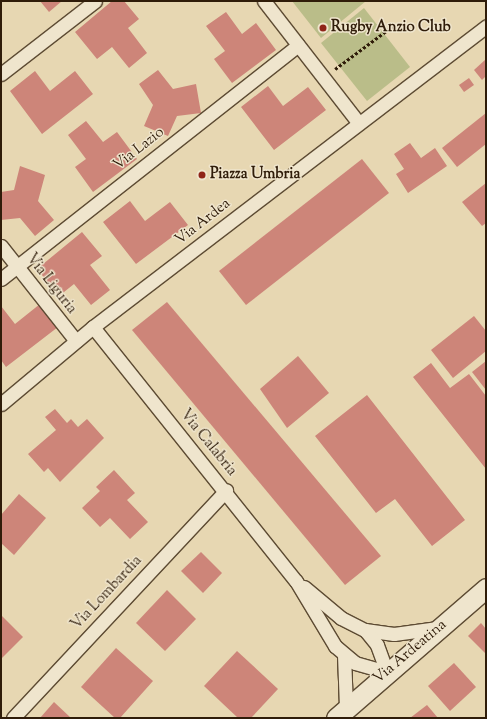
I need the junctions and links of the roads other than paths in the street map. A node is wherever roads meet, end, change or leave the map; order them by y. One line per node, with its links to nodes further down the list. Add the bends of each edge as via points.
1 (95, 1): 5 (street)
2 (264, 1): 4 (street)
3 (486, 26): 6 (street, Via Ardea)
4 (298, 45): 6 (street); 8 (street, Via Lazio)
5 (1, 74)
6 (358, 122): 10 (street, Via Ardea)
7 (1, 246): 8 (street, Via Liguria)
8 (17, 266): 9 (street, Via Lazio); 11 (street, Via Liguria)
9 (1, 279)
10 (93, 326): 11 (street, Via Ardea); 13 (street, Via Calabria)
11 (76, 341): 12 (street, Via Ardea)
12 (1, 404)
13 (226, 490): 14 (street, Via Calabria); 21 (street, Via Lombardia)
14 (296, 581): 17 (street, Via Calabria, via 341,618); 18 (street, Via Calabria)
15 (486, 588): 16 (main road, Via Ardeatina)
16 (438, 628): 17 (street, Via Calabria, via 394,634); 19 (main road, Via Ardeatina)
17 (365, 630): 19 (street, Via Calabria, via 377,645)
18 (344, 655): 19 (street, Via Calabria, via 360,665); 20 (street)
19 (387, 672): 20 (main road, Via Ardeatina)
20 (341, 712)
21 (13, 718)

